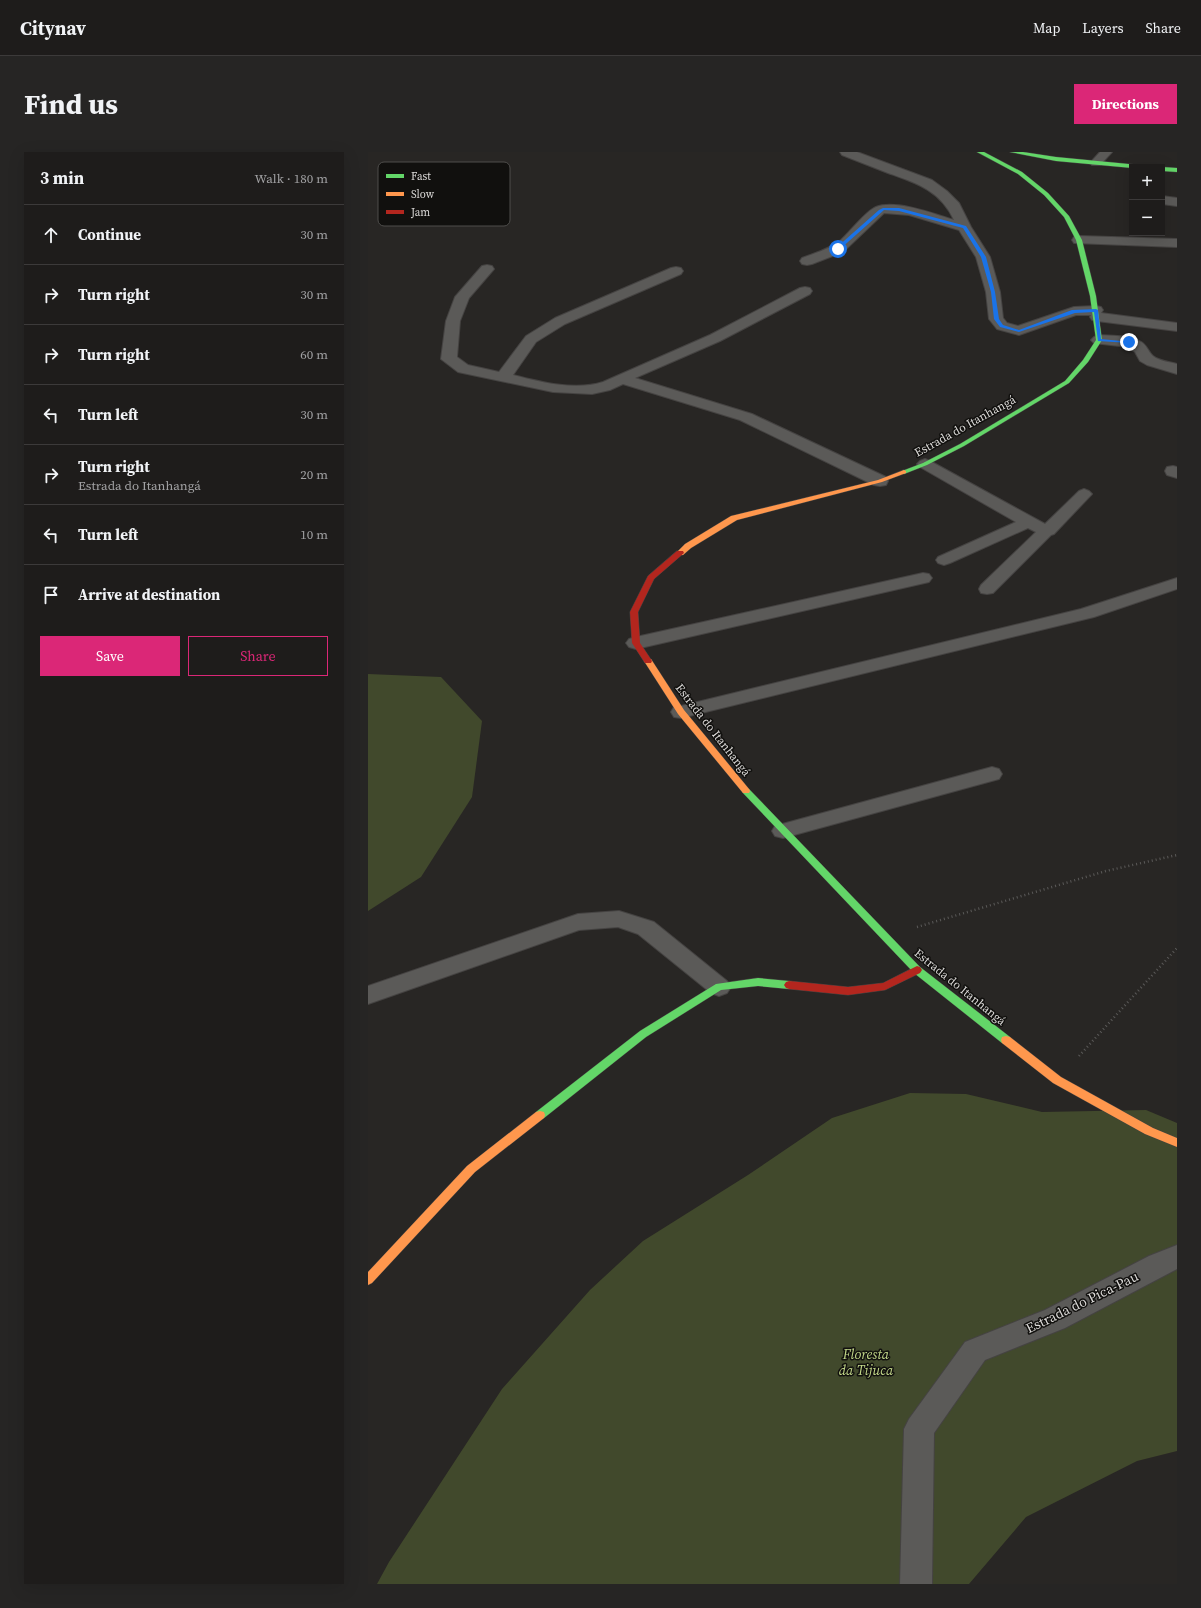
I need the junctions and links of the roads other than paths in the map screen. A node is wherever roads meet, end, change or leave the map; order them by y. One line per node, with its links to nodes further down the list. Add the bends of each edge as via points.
1 (846, 152): 11 (street, via 926,183 954,206)
2 (980, 152): 12 (street, via 1020,173 1046,194 1066,216)
3 (1013, 152): 5 (street)
4 (1106, 152): 5 (lane)
5 (1096, 164): 6 (street)
6 (1129, 166)
7 (1165, 169): 8 (street)
8 (1177, 170)
9 (1165, 200): 10 (street)
10 (1177, 202)
11 (964, 227): 14 (street, via 899,209 883,209 838,249); 18 (street, via 984,257 993,292 996,319 1002,326 1019,331 1074,311)
12 (1079, 240): 13 (street); 18 (street)
13 (1177, 243)
14 (807, 261)
15 (487, 269): 22 (street, via 462,297 453,321 449,359 463,369)
16 (676, 271): 22 (street, via 560,321 531,339)
17 (805, 291): 23 (street, via 715,338)
18 (1097, 314): 19 (street); 20 (street)
19 (1177, 327)
20 (1099, 340): 21 (street, via 1138,344 1144,351 1145,358); 24 (street, Estrada do Itanhangá, via 1086,361 1067,382 962,445)
21 (1177, 369)
22 (503, 377): 23 (street, via 528,384 571,390 604,387)
23 (621, 379): 25 (street, via 746,417)
24 (925, 464): 25 (street, Estrada do Itanhangá); 27 (lane)
25 (880, 481): 33 (street, Estrada do Itanhangá, via 734,518 688,546 651,578 634,612)
26 (1084, 494): 28 (lane)
27 (1028, 522): 28 (lane); 29 (lane)
28 (1048, 531): 32 (lane)
29 (944, 560)
30 (923, 578): 33 (street)
31 (1177, 583): 34 (street, via 1087,613)
32 (987, 589)
33 (636, 643): 34 (street, Estrada do Itanhangá)
34 (681, 712): 36 (street, Estrada do Itanhangá, via 743,788)
35 (992, 774): 36 (street)
36 (783, 830): 37 (street, Estrada do Itanhangá)
37 (916, 970): 38 (street, via 885,986 848,991 758,982); 40 (street, Estrada do Itanhangá, via 1057,1080)
38 (719, 987): 39 (street, via 646,928 620,919 578,922); 42 (street, via 643,1034 472,1169)
39 (368, 995)
40 (1177, 1143)
41 (1177, 1257): 43 (street, Estrada do Pica-Pau, via 1055,1318 976,1350 918,1429)
42 (368, 1280)
43 (916, 1584)

